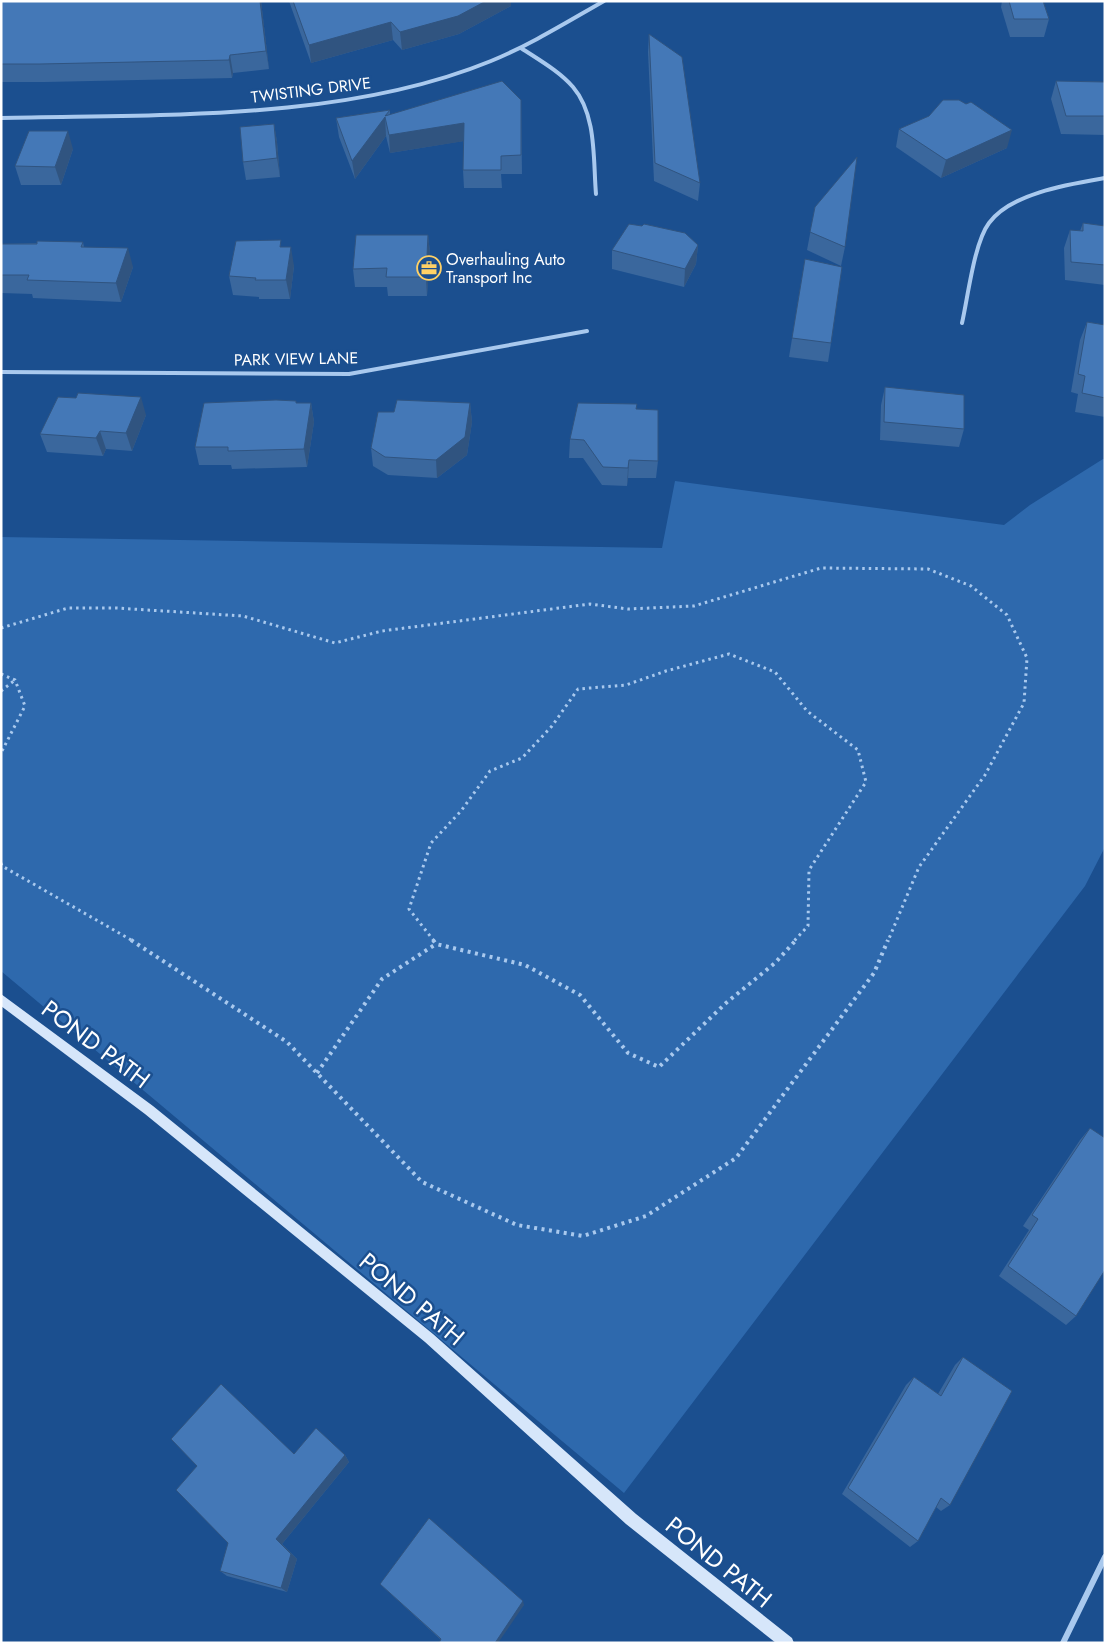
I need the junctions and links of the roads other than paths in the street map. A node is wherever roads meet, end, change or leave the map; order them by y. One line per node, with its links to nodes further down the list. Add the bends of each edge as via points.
1 (604, 1): 2 (street, TWISTING DRIVE)
2 (521, 48): 3 (street, TWISTING DRIVE, via 425,83 369,97 225,113); 5 (street, via 574,88 582,103 591,133)
3 (1, 118)
4 (1105, 178): 6 (street, via 1042,192 1013,204 989,224 980,247)
5 (596, 194)
6 (962, 323)
7 (588, 331): 8 (street, PARK VIEW LANE, via 349,374)
8 (1, 372)
9 (1, 999): 11 (street, POND PATH, via 149,1110 428,1338 631,1519)
10 (1105, 1557): 12 (street)
11 (787, 1643)
12 (1063, 1643)

